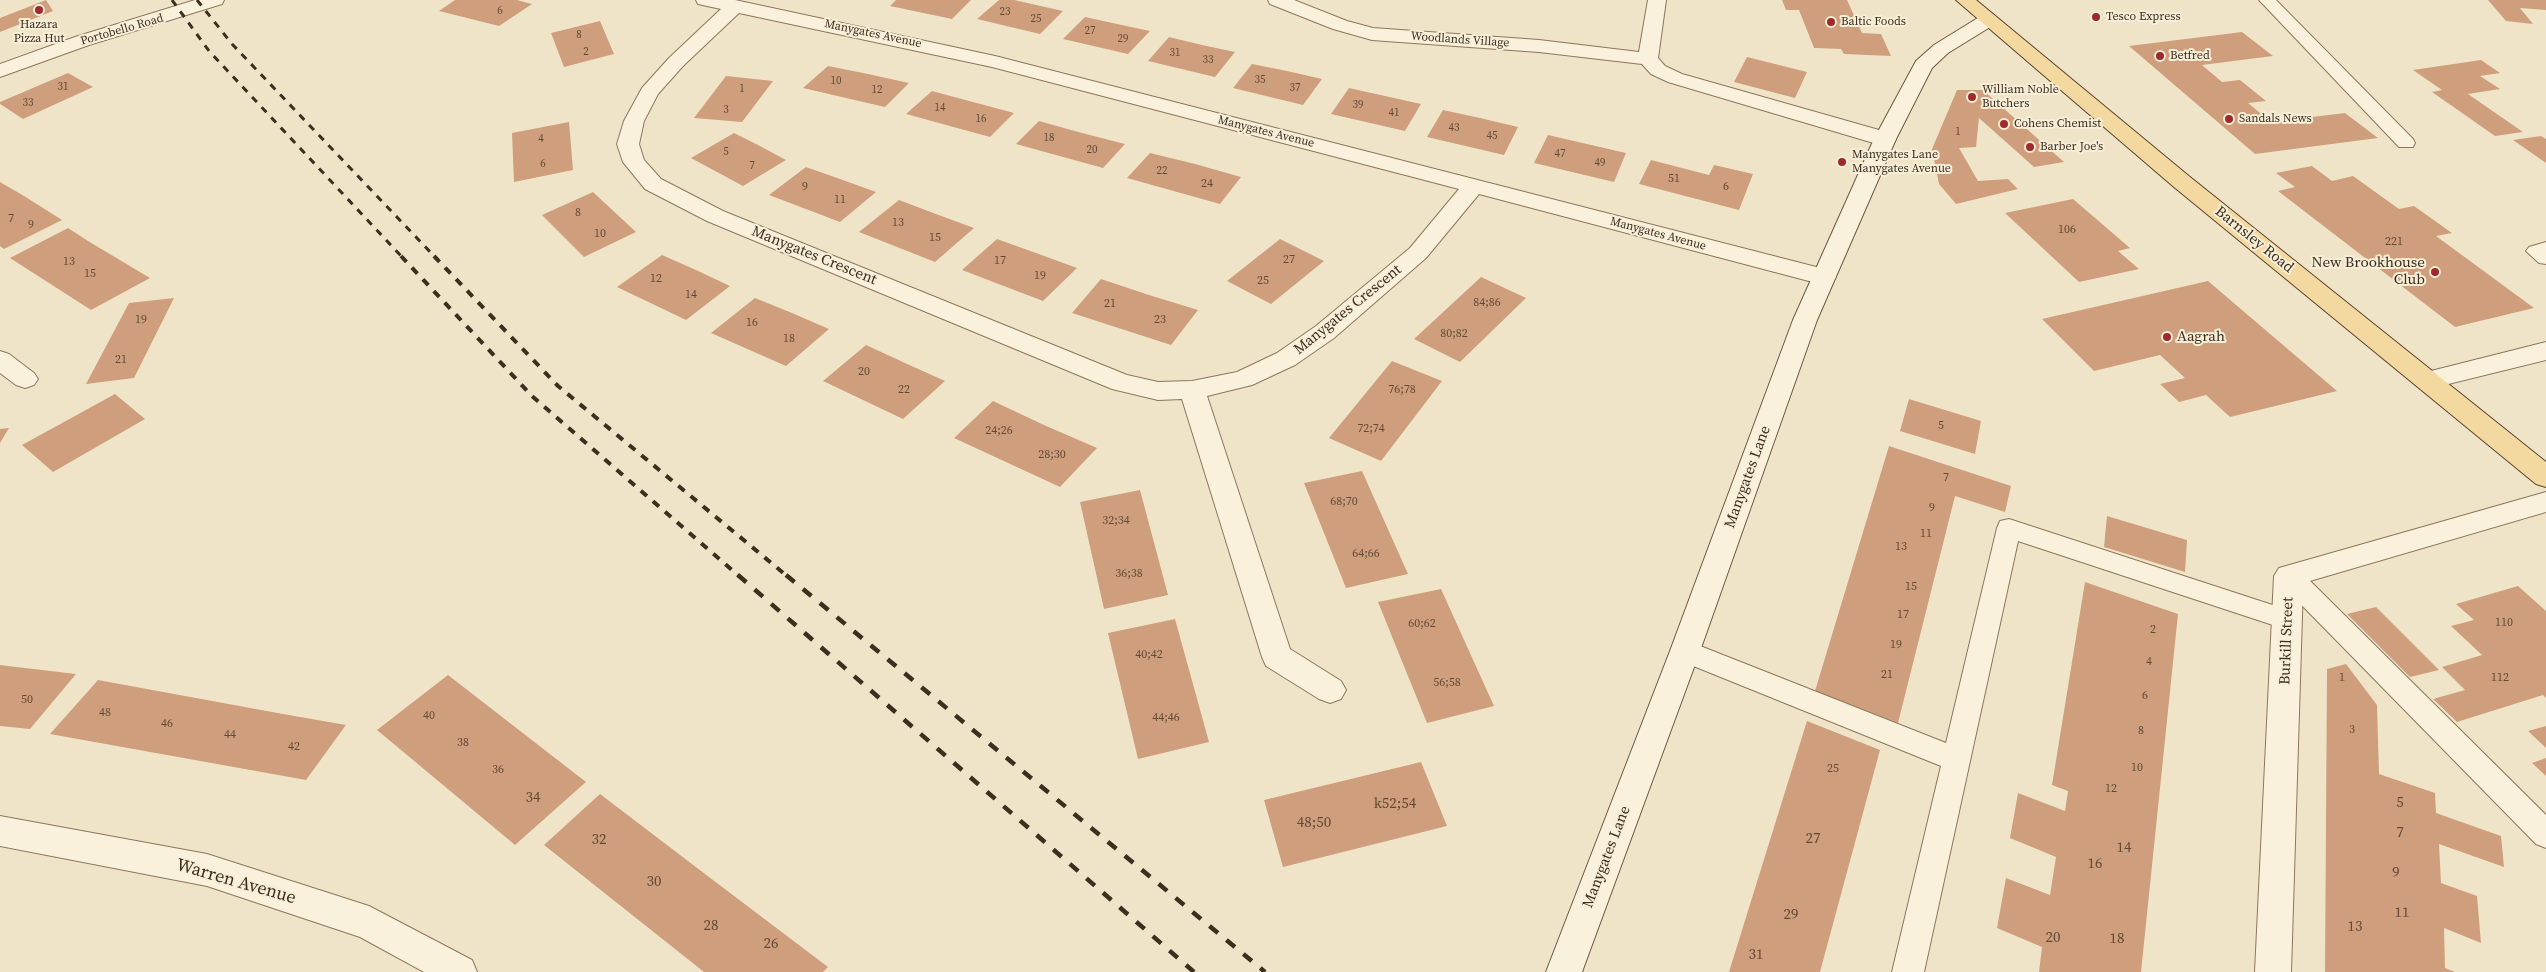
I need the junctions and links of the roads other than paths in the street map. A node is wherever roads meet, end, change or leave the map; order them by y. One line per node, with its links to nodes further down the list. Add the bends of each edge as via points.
1 (215, 0): 10 (street, Portobello Road, via 82,41)
2 (705, 0): 7 (street, Manygates Avenue)
3 (1277, 0): 9 (street, Woodlands Village, via 1372,34 1539,46)
4 (1657, 0): 9 (street)
5 (1966, 0): 8 (main road, Barnsley Road)
6 (2266, 0): 12 (lane)
7 (735, 6): 13 (street, Manygates Avenue, via 986,60); 21 (street, Manygates Crescent, via 649,92 634,121 628,144 634,162 653,184 715,216 1120,383 1158,391)
8 (1988, 20): 11 (street, Manygates Lane, via 1941,48 1923,65); 20 (main road, Barnsley Road)
9 (1648, 59): 11 (street, via 1658,70 1675,78)
10 (0, 71)
11 (1885, 139): 16 (street, Manygates Lane)
12 (2406, 143)
13 (1474, 186): 16 (street, Manygates Avenue); 21 (street, Manygates Crescent, via 1418,254 1325,332 1286,359 1243,380)
14 (2546, 248): 15 (lane, via 2536,251)
15 (2546, 258)
16 (1824, 277): 26 (street, Manygates Lane, via 1805,320)
17 (2546, 351): 20 (street)
18 (0, 360): 19 (street)
19 (25, 379)
20 (2428, 380): 22 (main road, Barnsley Road)
21 (1192, 390): 27 (street, via 1277,657)
22 (2546, 477)
23 (2546, 502): 24 (street, Burkill Street)
24 (2289, 576): 25 (street, Burkill Street); 30 (lane)
25 (2288, 620): 28 (lane, via 2009,528); 34 (street, Burkill Street)
26 (1685, 651): 28 (lane); 32 (street, Manygates Lane)
27 (1330, 690)
28 (1957, 760): 33 (lane)
29 (0, 831): 31 (street, Warren Avenue, via 207,870 368,923)
30 (2546, 835)
31 (459, 972)
32 (1564, 972)
33 (1908, 972)
34 (2273, 972)

